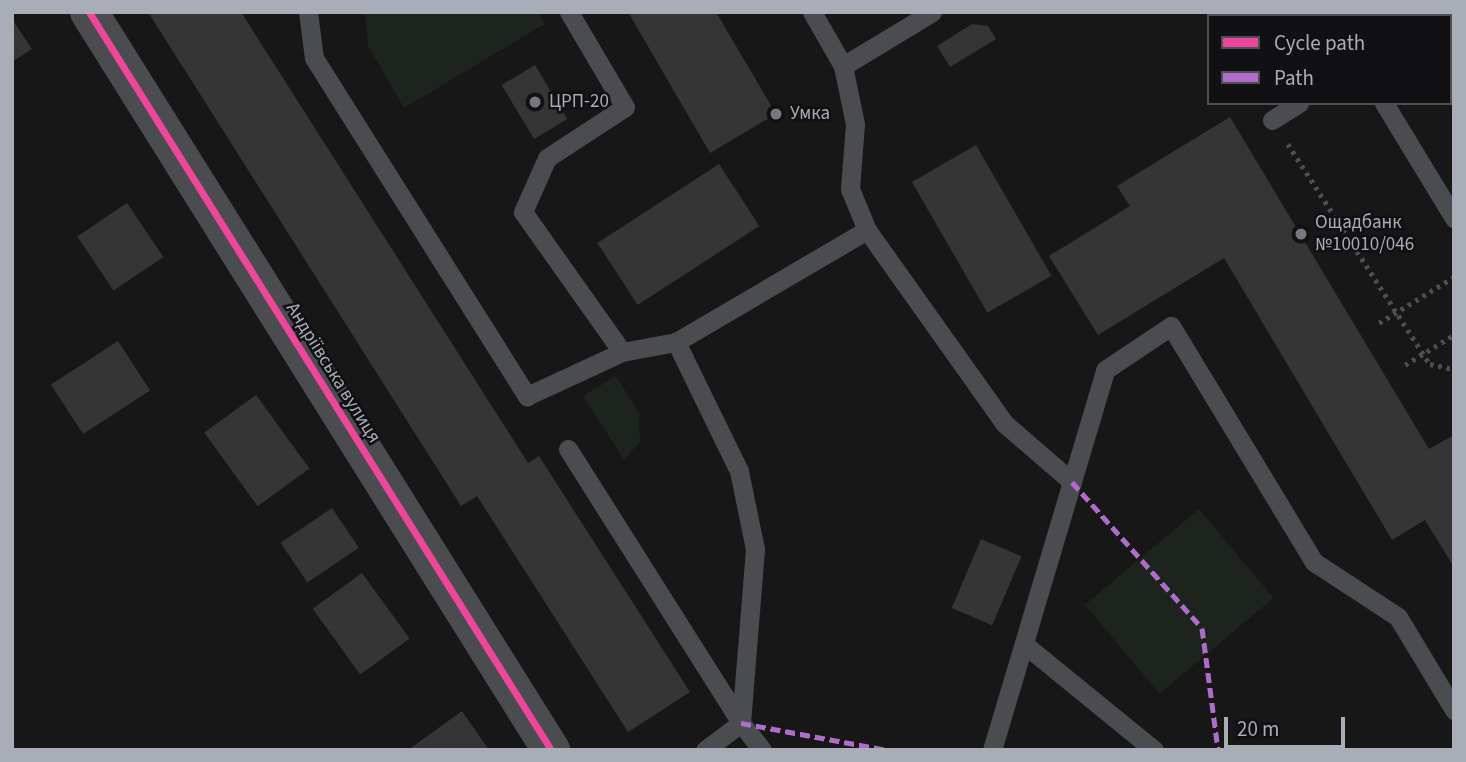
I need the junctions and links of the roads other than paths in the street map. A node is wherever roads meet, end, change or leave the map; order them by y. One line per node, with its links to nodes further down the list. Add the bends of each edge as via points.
1 (89, 12): 20 (street, Андріївська вулиця)
2 (308, 12): 14 (lane, via 314,58 527,396)
3 (569, 12): 14 (lane, via 625,107 547,158 523,212)
4 (812, 12): 7 (lane)
5 (932, 12): 6 (lane)
6 (908, 18): 7 (lane)
7 (843, 66): 12 (lane, via 855,124 850,189)
8 (1296, 105): 10 (lane)
9 (1385, 105): 11 (lane)
10 (1272, 120)
11 (1454, 218)
12 (867, 230): 13 (lane); 16 (lane, via 1004,423)
13 (676, 342): 14 (lane); 19 (lane, via 739,471 755,549)
14 (622, 352)
15 (568, 449): 19 (lane)
16 (1072, 482): 17 (lane); 18 (lane, via 1105,370 1171,326 1314,562 1398,617)
17 (1024, 644): 23 (lane); 24 (lane)
18 (1454, 710)
19 (741, 723): 21 (lane); 22 (lane)
20 (551, 750)
21 (705, 750)
22 (762, 750)
23 (992, 750)
24 (1154, 750)

